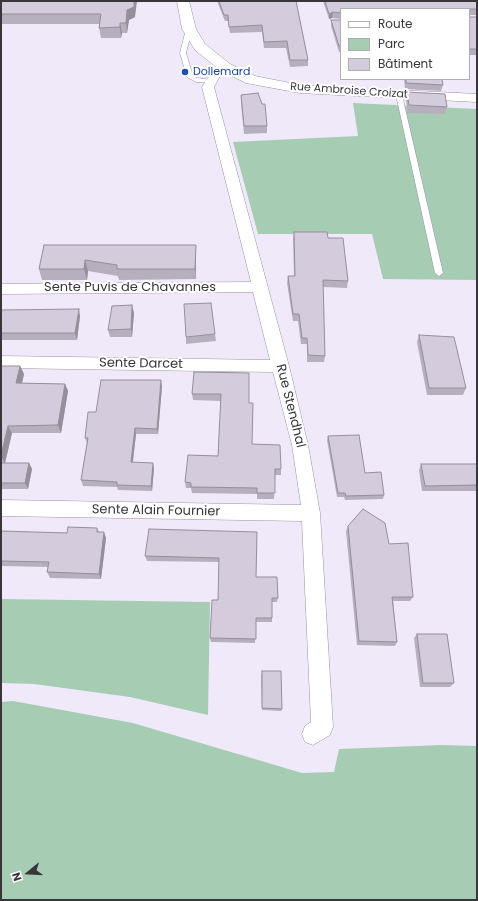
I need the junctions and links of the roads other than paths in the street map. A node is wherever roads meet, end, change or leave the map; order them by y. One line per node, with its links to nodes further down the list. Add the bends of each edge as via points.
1 (183, 1): 2 (street)
2 (189, 29): 3 (street, via 200,47); 4 (lane, via 183,53 190,77)
3 (225, 67): 4 (street); 5 (street, Rue Ambroise Croizat, via 258,82 300,89)
4 (210, 81): 8 (street, Rue Stendhal, via 208,87)
5 (399, 95): 6 (street, Rue Ambroise Croizat); 7 (lane)
6 (477, 98)
7 (439, 273)
8 (260, 287): 9 (street, Sente Puvis de Chavannes); 11 (street, Rue Stendhal)
9 (1, 289)
10 (1, 362): 11 (street, Sente Darcet)
11 (281, 366): 13 (street, Rue Stendhal, via 300,446)
12 (1, 508): 13 (street, Sente Alain Fournier)
13 (311, 513): 14 (street, Rue Stendhal, via 322,727)
14 (313, 734)

